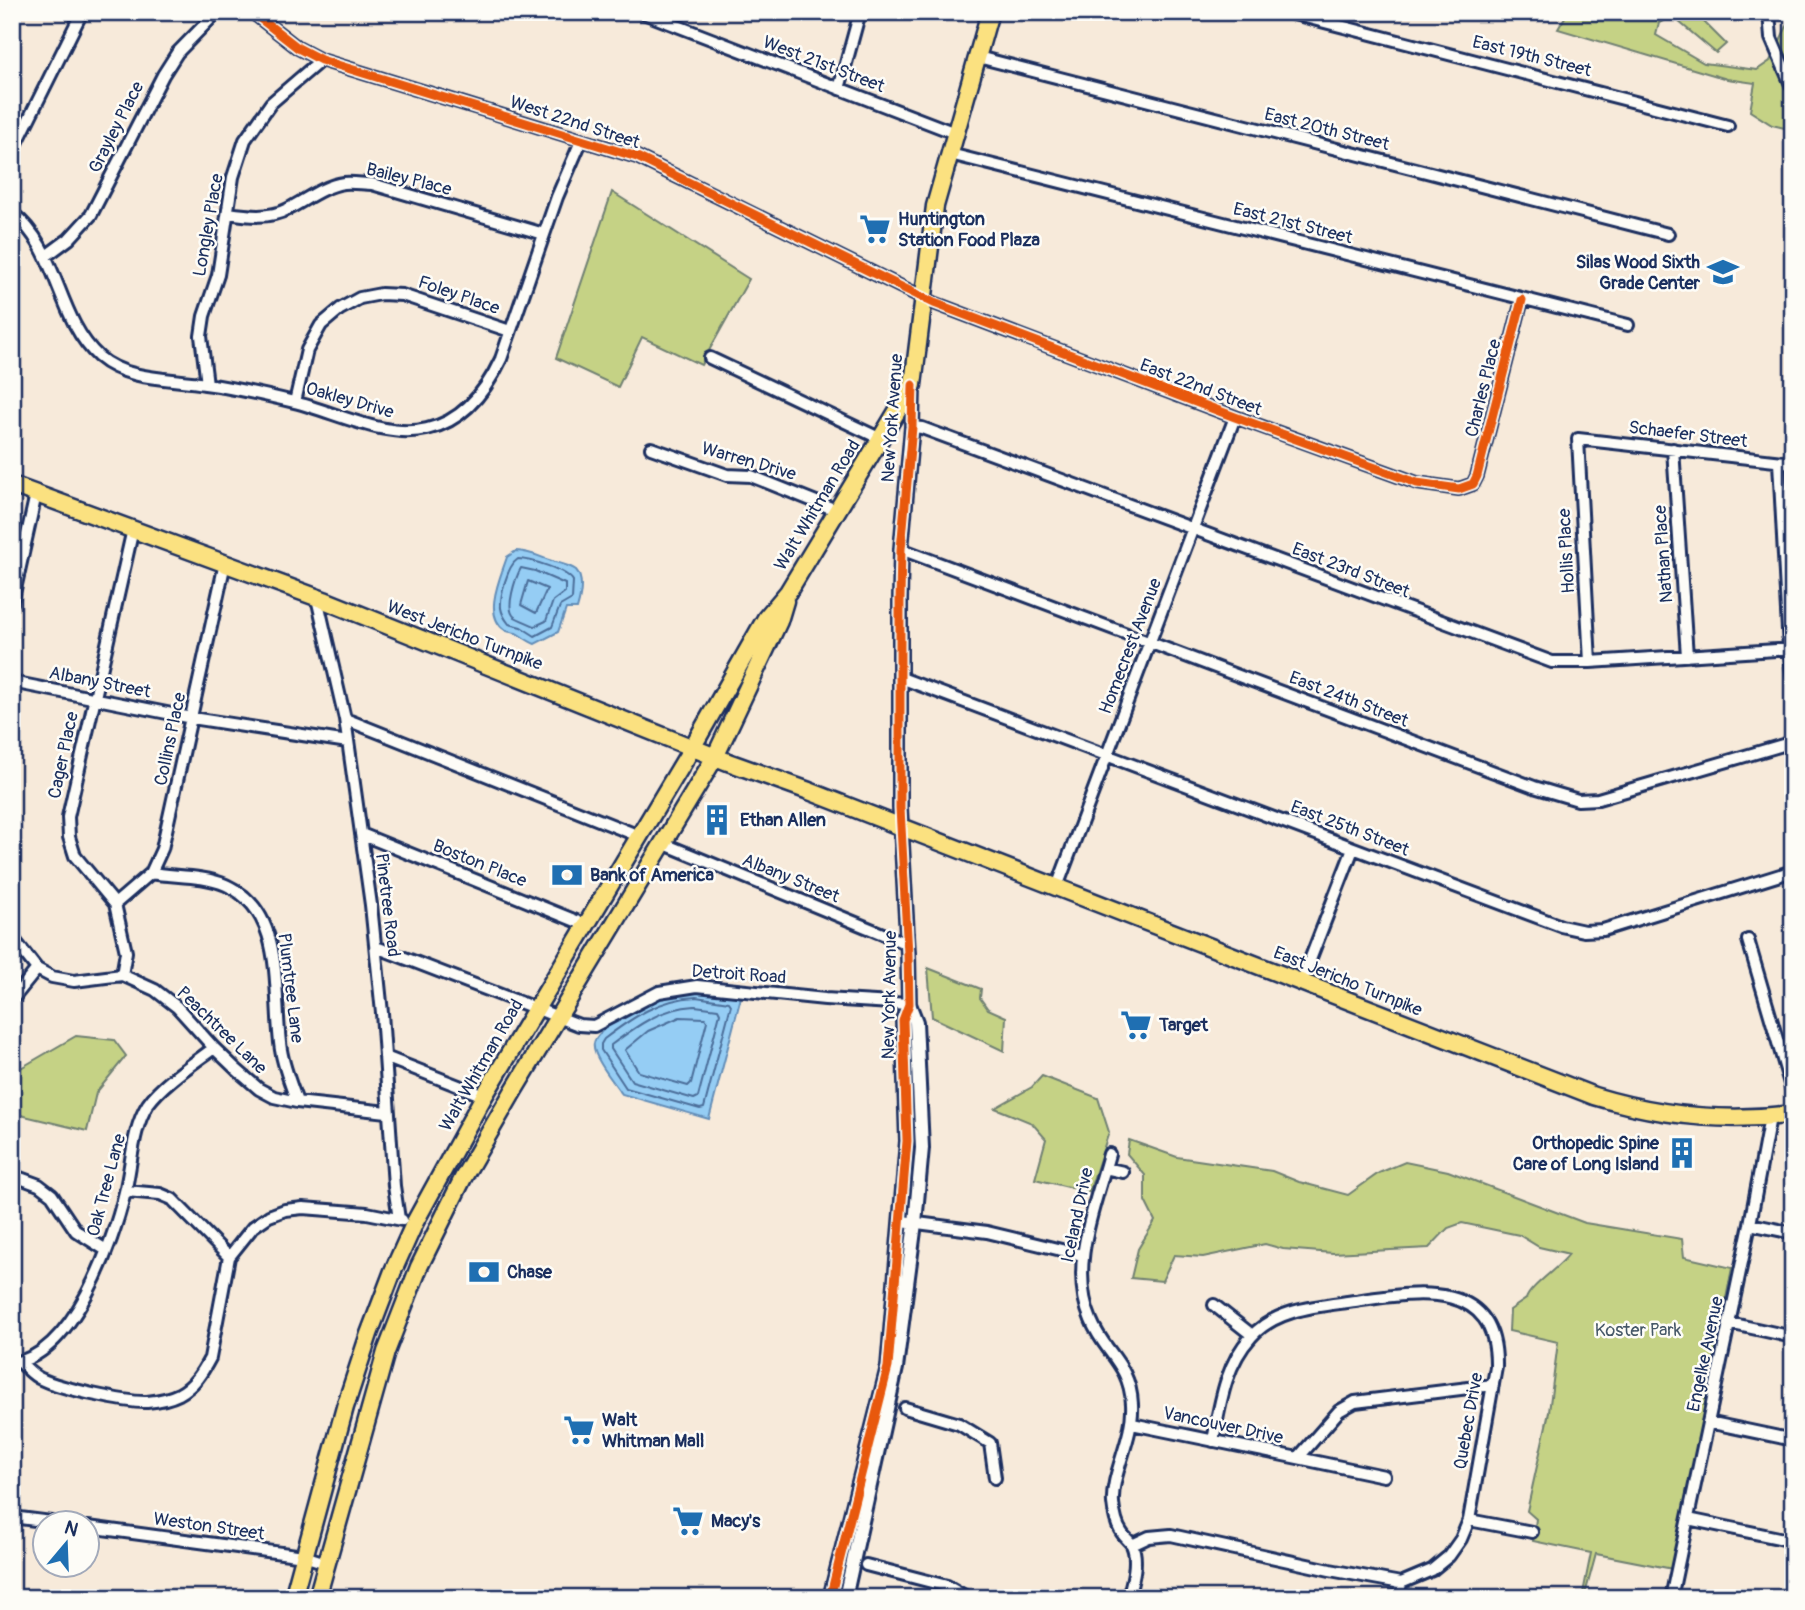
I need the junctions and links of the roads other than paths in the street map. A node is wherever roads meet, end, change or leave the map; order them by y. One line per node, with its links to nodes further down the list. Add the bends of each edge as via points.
1 (82, 12): 16 (street)
2 (216, 12): 22 (street, Grayley Place, via 163,75 90,215)
3 (252, 12): 10 (street, West 22nd Street)
4 (641, 12): 11 (street, West 21st Street)
5 (860, 12): 11 (street)
6 (990, 12): 9 (main road, New York Avenue)
7 (1286, 12): 13 (street, East 19th Street)
8 (1769, 12): 12 (street, via 1771,38)
9 (978, 57): 14 (main road, New York Avenue); 21 (street, East 20th Street)
10 (321, 60): 15 (street, West 22nd Street); 19 (street, Longley Place, via 279,95 245,140)
11 (839, 89): 14 (street, West 21st Street)
12 (1793, 89)
13 (1728, 126)
14 (955, 133): 17 (main road, New York Avenue)
15 (582, 139): 20 (street, Oakley Drive); 23 (street, West 22nd Street, via 654,165)
16 (12, 153)
17 (950, 154): 23 (main road, New York Avenue, via 935,206); 24 (street, East 21st Street)
18 (12, 213): 22 (street, Oakley Drive)
19 (228, 213): 20 (street, Bailey Place, via 266,216 343,183 372,184); 29 (street, Longley Place, via 218,275 201,336)
20 (544, 234): 27 (street, Oakley Drive)
21 (1668, 234)
22 (46, 256): 29 (street, Oakley Drive, via 76,325 100,358 139,375)
23 (923, 297): 25 (main road, New York Avenue); 32 (street, East 22nd Street)
24 (1522, 300): 26 (street, East 21st Street); 40 (street, Charles Place)
25 (920, 321): 30 (main road, New York Avenue); 34 (main road, Walt Whitman Road, via 910,363)
26 (1628, 325)
27 (510, 331): 31 (street, Oakley Drive, via 491,381 476,400 459,415 429,429 393,431); 31 (street, Foley Place, via 402,295 360,298 321,325 307,350)
28 (710, 358): 34 (street)
29 (207, 384): 31 (street, Oakley Drive)
30 (913, 385): 33 (street, New York Avenue); 34 (main road, Walt Whitman Road)
31 (295, 402)
32 (1235, 417): 40 (street, East 22nd Street, via 1417,483 1459,489); 45 (street, Homecrest Avenue)
33 (912, 427): 34 (street, via 897,427); 45 (street, East 23rd Street); 46 (street, New York Avenue)
34 (879, 438): 43 (main road, Walt Whitman Road)
35 (1578, 439): 37 (street, Schaefer Street); 54 (street, Hollis Place)
36 (651, 449): 43 (street, Warren Drive, via 727,475 751,476)
37 (1673, 449): 38 (street, Schaefer Street); 53 (street, Nathan Place)
38 (1779, 462): 39 (street, Schaefer Street); 52 (street)
39 (1793, 463)
40 (1473, 484)
41 (12, 485): 42 (main road, West Jericho Turnpike)
42 (36, 494): 44 (main road, West Jericho Turnpike); 50 (street)
43 (836, 510): 48 (main road, Walt Whitman Road)
44 (133, 529): 47 (main road, West Jericho Turnpike); 58 (street, Cager Place)
45 (1192, 529): 51 (street, Homecrest Avenue); 54 (street, East 23rd Street, via 1531,655 1552,662)
46 (901, 549): 51 (street, East 24th Street); 55 (street, New York Avenue)
47 (225, 563): 49 (main road, West Jericho Turnpike); 59 (street, Collins Place)
48 (788, 592): 63 (main road, Walt Whitman Road, via 766,618); 65 (main road, Walt Whitman Road, via 779,621)
49 (317, 598): 60 (street, Pinetree Road); 63 (main road, West Jericho Turnpike)
50 (12, 603)
51 (1150, 643): 62 (street, East 24th Street, via 1578,800 1619,794); 64 (street, Homecrest Avenue)
52 (1791, 649): 53 (street, East 23rd Street); 56 (street)
53 (1687, 656): 54 (street, East 23rd Street)
54 (1590, 662)
55 (901, 678): 64 (street, East 25th Street); 66 (street, New York Avenue)
56 (1793, 680)
57 (12, 682): 58 (street, Albany Street)
58 (94, 698): 59 (street, Albany Street); 74 (street, Cager Place, via 68,817 69,837 75,856)
59 (192, 718): 61 (street, Albany Street); 72 (street, Collins Place, via 168,829)
60 (345, 719): 61 (street, Pinetree Road); 68 (street)
61 (348, 742): 67 (street, Pinetree Road)
62 (1793, 742)
63 (692, 748): 65 (main road, West Jericho Turnpike); 68 (main road, Walt Whitman Road)
64 (1108, 755): 70 (street, East 25th Street); 73 (street, Homecrest Avenue)
65 (715, 757): 66 (main road, West Jericho Turnpike); 69 (main road, Walt Whitman Road)
66 (901, 827): 73 (main road, East Jericho Turnpike); 78 (street, New York Avenue)
67 (361, 834): 75 (street, Boston Place); 79 (street, Pinetree Road)
68 (639, 836): 75 (main road, Walt Whitman Road)
69 (662, 843): 78 (street, Albany Street); 86 (main road, Walt Whitman Road)
70 (1353, 849): 71 (street, East 25th Street, via 1584,931 1603,930); 82 (street)
71 (1793, 871)
72 (151, 873): 74 (street, Collins Place); 91 (street, Plumtree Lane, via 223,884 262,917 270,936 281,1049)
73 (1057, 887): 82 (main road, East Jericho Turnpike)
74 (115, 904): 81 (street, Cager Place, via 126,952)
75 (586, 925): 85 (main road, Walt Whitman Road)
76 (12, 937): 80 (street)
77 (1748, 940): 89 (street)
78 (907, 944): 84 (street, New York Avenue)
79 (376, 947): 85 (street, Detroit Road); 88 (street, Pinetree Road)
80 (37, 969): 81 (street, via 74,981); 83 (street)
81 (122, 975): 87 (street, Peachtree Lane, via 155,990 177,1007)
82 (1301, 983): 94 (main road, East Jericho Turnpike, via 1619,1104 1666,1114)
83 (12, 1000)
84 (909, 1004): 86 (street, Detroit Road, via 697,986 659,992 594,1026); 102 (street, New York Avenue, via 903,1020 907,1141); 103 (street, New York Avenue, via 916,1021 922,1148)
85 (536, 1010): 86 (street, Detroit Road); 90 (main road, Walt Whitman Road)
86 (556, 1018): 105 (main road, Walt Whitman Road)
87 (214, 1048): 91 (street, Peachtree Lane, via 258,1089); 100 (street, Oak Tree Lane, via 149,1103 135,1142)
88 (385, 1057): 90 (street); 92 (street, Pinetree Road)
89 (1793, 1094)
90 (484, 1096): 99 (main road, Walt Whitman Road)
91 (297, 1102): 92 (street, Peachtree Lane)
92 (387, 1112): 101 (street, Pinetree Road, via 394,1186)
93 (1793, 1114): 94 (main road, East Jericho Turnpike)
94 (1770, 1117): 104 (street, Engelke Avenue)
95 (1109, 1154): 96 (street, Iceland Drive)
96 (1105, 1168): 97 (street); 108 (street, Iceland Drive)
97 (1123, 1172)
98 (12, 1175): 107 (street, via 46,1189 76,1231)
99 (437, 1179): 101 (main road, Walt Whitman Road); 105 (main road, via 429,1214)
100 (126, 1191): 107 (street, Oak Tree Lane); 109 (street, via 172,1199)
101 (407, 1221): 109 (street, via 368,1213 285,1210 253,1227); 110 (main road, via 426,1233); 133 (main road, Walt Whitman Road, via 345,1407)
102 (902, 1221): 103 (street); 139 (street, New York Avenue, via 888,1367)
103 (915, 1223): 108 (street, via 987,1231); 140 (street, New York Avenue, via 896,1368)
104 (1750, 1224): 106 (street); 112 (street, Engelke Avenue)
105 (436, 1231): 110 (main road, Walt Whitman Road)
106 (1793, 1234)
107 (106, 1250): 115 (street, Oak Tree Lane, via 63,1333)
108 (1082, 1255): 119 (street, Iceland Drive, via 1090,1320 1124,1369)
109 (229, 1257): 115 (street, via 210,1358 192,1385 178,1395 145,1402 57,1386)
110 (405, 1302): 134 (main road, Walt Whitman Road)
111 (1214, 1305): 113 (street)
112 (1729, 1323): 114 (street); 118 (street, Engelke Avenue)
113 (1252, 1335): 116 (street, Quebec Drive, via 1314,1306 1436,1293 1453,1297 1485,1318 1496,1350); 121 (street, Quebec Drive, via 1230,1371)
114 (1793, 1337)
115 (16, 1362)
116 (1493, 1385): 122 (street, Vancouver Drive, via 1355,1402 1339,1411); 128 (street, Quebec Drive)
117 (905, 1409): 124 (street, via 958,1423 989,1443)
118 (1708, 1422): 120 (street); 126 (street, Engelke Avenue)
119 (1132, 1424): 121 (street, Vancouver Drive); 132 (street, Iceland Drive, via 1113,1497 1114,1516)
120 (1793, 1440)
121 (1213, 1441): 122 (street, Vancouver Drive)
122 (1298, 1458): 123 (street)
123 (1384, 1476)
124 (995, 1478)
125 (12, 1517): 127 (street)
126 (1688, 1518): 131 (street); 144 (street, Engelke Avenue)
127 (32, 1520)
128 (1469, 1520): 130 (street); 136 (street, Quebec Drive, via 1449,1556 1432,1570)
129 (102, 1529): 133 (street, Weston Street)
130 (1532, 1532)
131 (1793, 1541)
132 (1132, 1545): 136 (street, via 1149,1537 1171,1535); 142 (street)
133 (304, 1556): 134 (street, Weston Street); 137 (main road, Walt Whitman Road)
134 (326, 1563): 138 (main road, Walt Whitman Road)
135 (866, 1565): 141 (street, via 947,1586)
136 (1401, 1583): 143 (street)
137 (293, 1598)
138 (317, 1598)
139 (831, 1598)
140 (845, 1598)
141 (968, 1598)
142 (1128, 1598)
143 (1398, 1598)
144 (1671, 1598)

